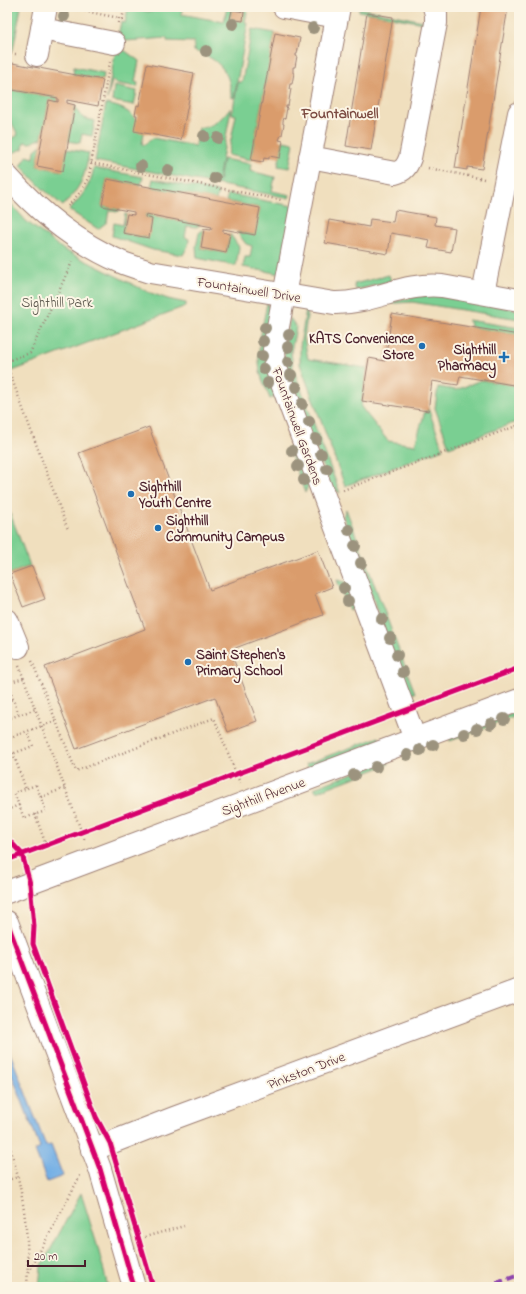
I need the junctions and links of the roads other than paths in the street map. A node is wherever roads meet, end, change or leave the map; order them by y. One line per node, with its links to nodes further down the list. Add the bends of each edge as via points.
1 (57, 7): 5 (street)
2 (284, 7): 4 (street)
3 (434, 7): 9 (street, via 436,23 408,164 400,172 395,173)
4 (338, 12): 9 (street, Fountainwell Gardens)
5 (42, 29): 6 (street); 7 (street)
6 (114, 43)
7 (37, 55)
8 (519, 113): 11 (street)
9 (310, 157): 13 (street, Fountainwell Gardens)
10 (7, 176): 13 (street, Fountainwell Drive, via 54,222 122,263 150,272)
11 (509, 190): 12 (street)
12 (484, 293): 13 (street, Fountainwell Drive, via 430,285 345,303); 14 (street, Fountainwell Drive)
13 (284, 294): 18 (street, Fountainwell Gardens, via 274,350 275,365)
14 (519, 300)
15 (7, 620): 16 (street)
16 (16, 648)
17 (519, 700): 18 (street, Sighthill Avenue)
18 (415, 739): 19 (street, Sighthill Avenue)
19 (7, 892)
20 (7, 922): 22 (street)
21 (519, 990): 22 (street, Pinkston Drive, via 174,1118)
22 (96, 1159): 23 (street)
23 (134, 1287)

